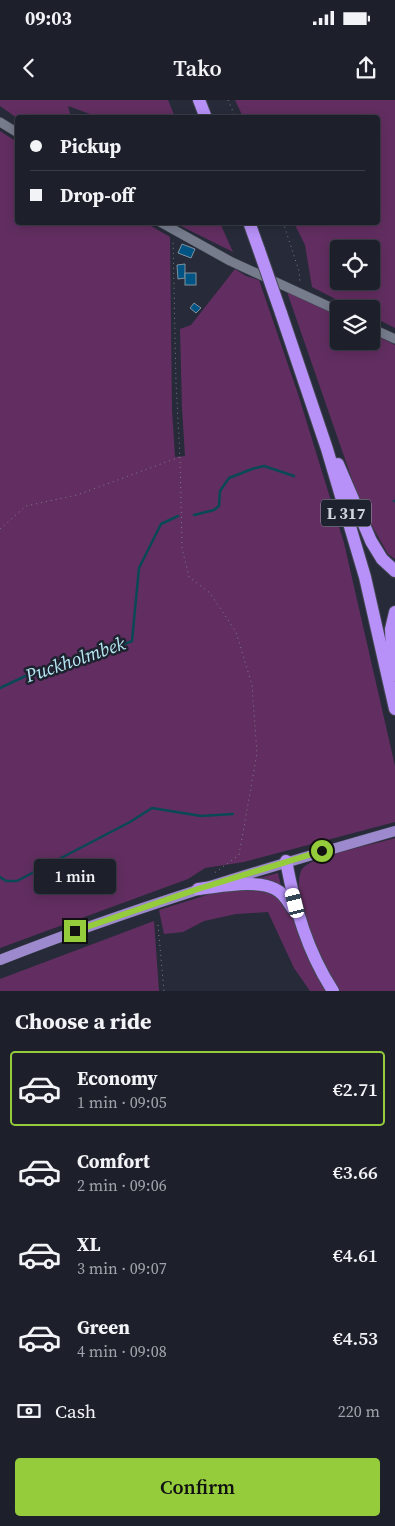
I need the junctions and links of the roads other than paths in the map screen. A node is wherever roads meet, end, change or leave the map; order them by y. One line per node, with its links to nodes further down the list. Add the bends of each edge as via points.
1 (199, 100): 2 (highway)
2 (205, 115)
3 (0, 122): 4 (street)
4 (15, 131)
5 (164, 225): 7 (street, via 230,261)
6 (250, 225): 10 (highway, L 317, bridge)
7 (330, 308)
8 (380, 332): 9 (street)
9 (395, 339)
10 (327, 449): 11 (highway, via 341,468 371,541 382,559); 13 (highway, L 317, via 365,577)
11 (395, 571)
12 (395, 612): 13 (highway, via 391,629)
13 (395, 708)
14 (395, 831): 15 (main road)
15 (286, 862): 16 (main road); 17 (highway)
16 (198, 889): 17 (highway, via 258,884 275,888); 18 (main road)
17 (298, 914): 19 (highway, via 311,951)
18 (0, 960)
19 (333, 991)

